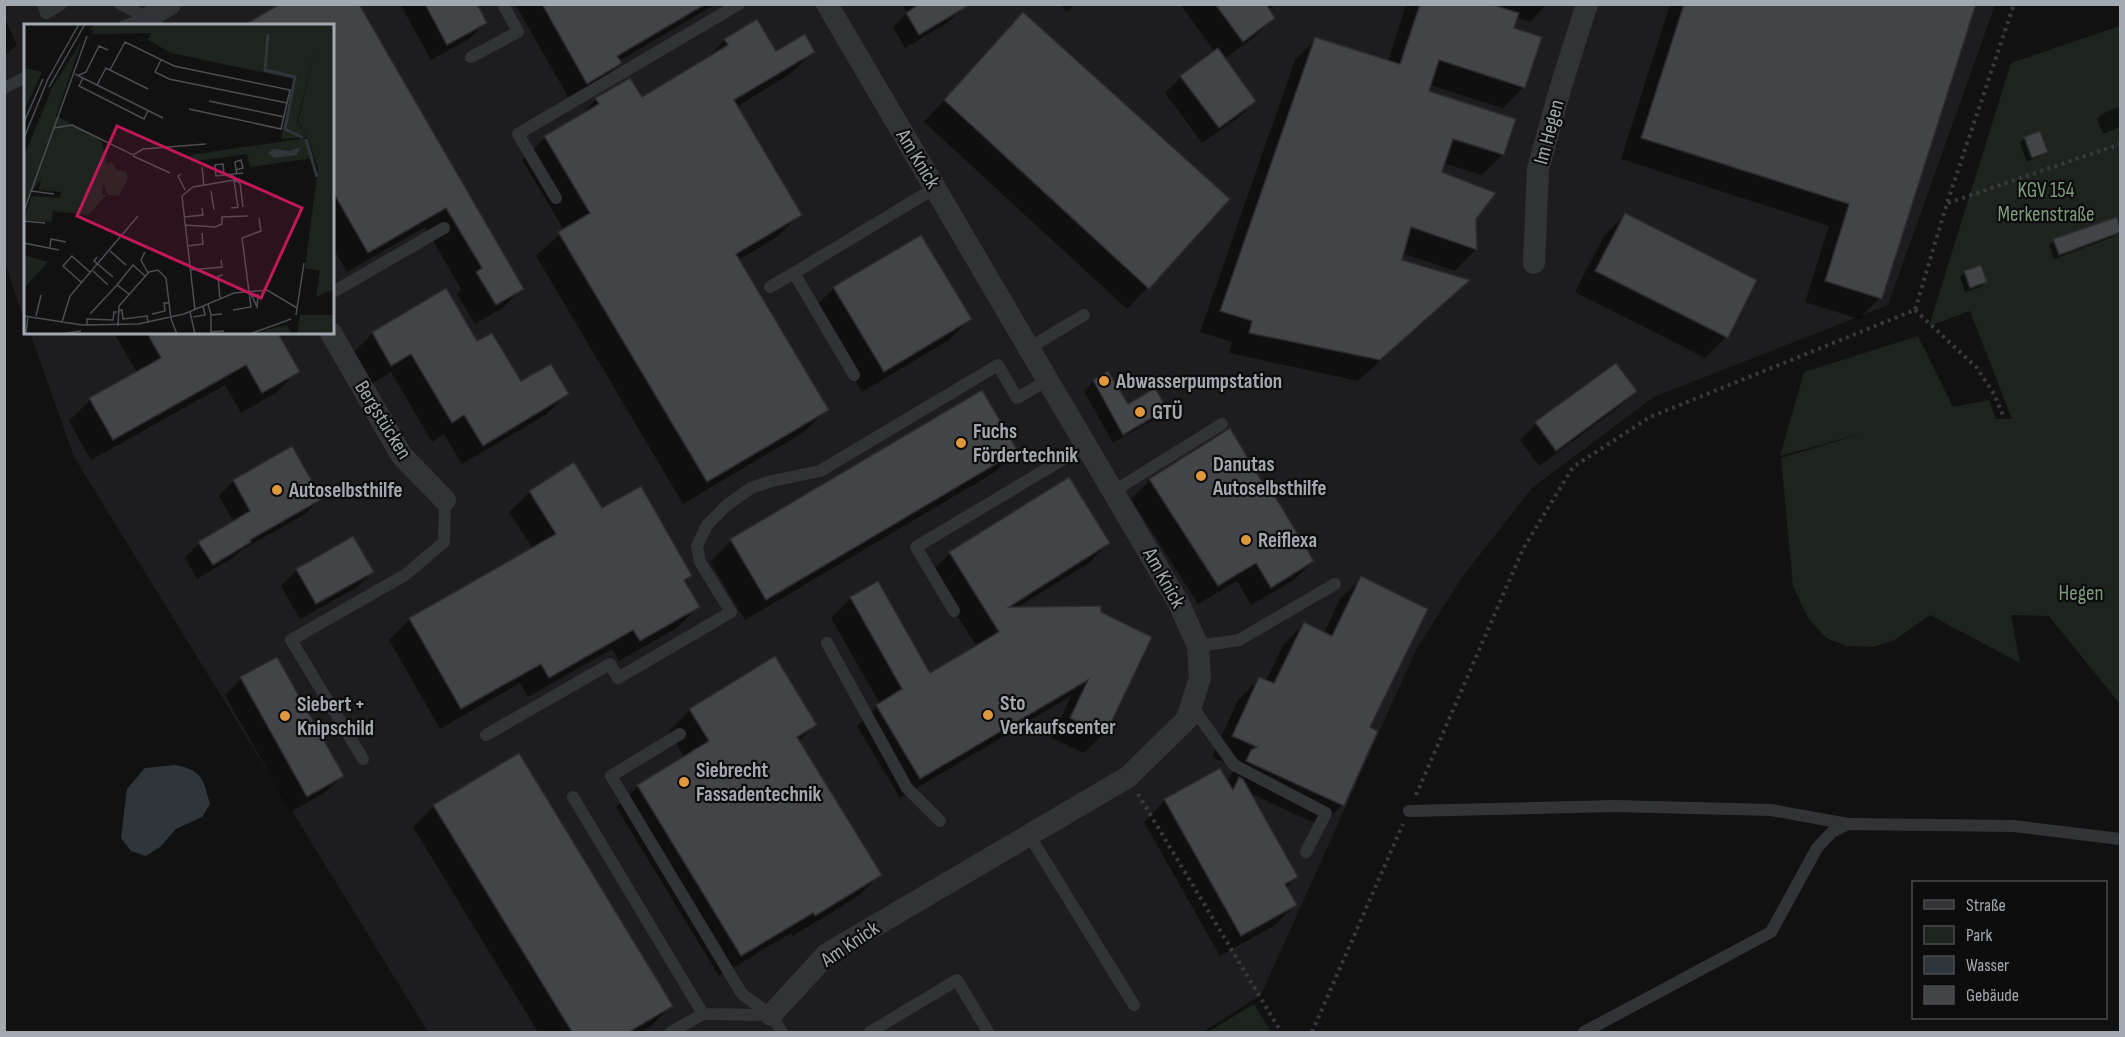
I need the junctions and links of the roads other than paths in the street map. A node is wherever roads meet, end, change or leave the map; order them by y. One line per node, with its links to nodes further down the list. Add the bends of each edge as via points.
1 (43, 4): 2 (lane, via 46,13)
2 (61, 4)
3 (120, 4): 9 (lane)
4 (170, 4): 9 (street)
5 (503, 4): 11 (lane, via 518,32)
6 (739, 4): 15 (lane, via 518,134)
7 (827, 4): 14 (street, Am Knick)
8 (1587, 4): 17 (street, Im Hegen, via 1538,170)
9 (147, 16): 10 (lane)
10 (129, 24)
11 (471, 57)
12 (24, 78): 13 (lane)
13 (4, 88)
14 (935, 188): 18 (lane); 23 (street, Am Knick)
15 (556, 198)
16 (444, 228): 20 (lane)
17 (1534, 263)
18 (794, 273): 19 (lane); 24 (lane)
19 (771, 287)
20 (334, 291)
21 (1084, 315): 23 (lane)
22 (332, 334): 29 (street, Bergstücken, via 402,456)
23 (1029, 348): 25 (street, Am Knick)
24 (854, 375)
25 (1048, 380): 27 (street, Am Knick); 36 (lane, via 1017,398 998,365 820,471 751,488 707,525 697,546 700,562 731,612 618,678 610,664)
26 (1222, 424): 28 (lane)
27 (1087, 446): 28 (street, Am Knick); 31 (lane, via 916,547)
28 (1114, 491): 33 (street, Am Knick, via 1179,604)
29 (445, 500): 37 (lane, via 444,542 405,575 291,640)
30 (1335, 584): 33 (lane, via 1239,640)
31 (954, 611)
32 (827, 643): 40 (lane, via 907,788)
33 (1198, 646): 34 (street, Am Knick, via 1200,678)
34 (1191, 705): 42 (street, Am Knick, via 1187,719 1128,777); 44 (lane, via 1234,765 1326,813)
35 (680, 734): 47 (lane, via 611,776 742,994)
36 (486, 735)
37 (363, 759)
38 (573, 797): 46 (lane)
39 (1409, 811): 41 (lane, via 1615,806 1747,809)
40 (940, 821)
41 (1848, 824): 43 (lane, via 2014,826); 52 (lane, via 1832,832 1817,848 1771,932)
42 (1029, 835): 45 (lane); 47 (street, Am Knick, via 827,954)
43 (2121, 839)
44 (1306, 852)
45 (1134, 1005)
46 (703, 1014): 47 (lane); 49 (lane)
47 (777, 1024)
48 (890, 1027): 50 (lane); 51 (lane, via 957,980)
49 (671, 1032)
50 (870, 1032)
51 (988, 1032)
52 (1584, 1032)

